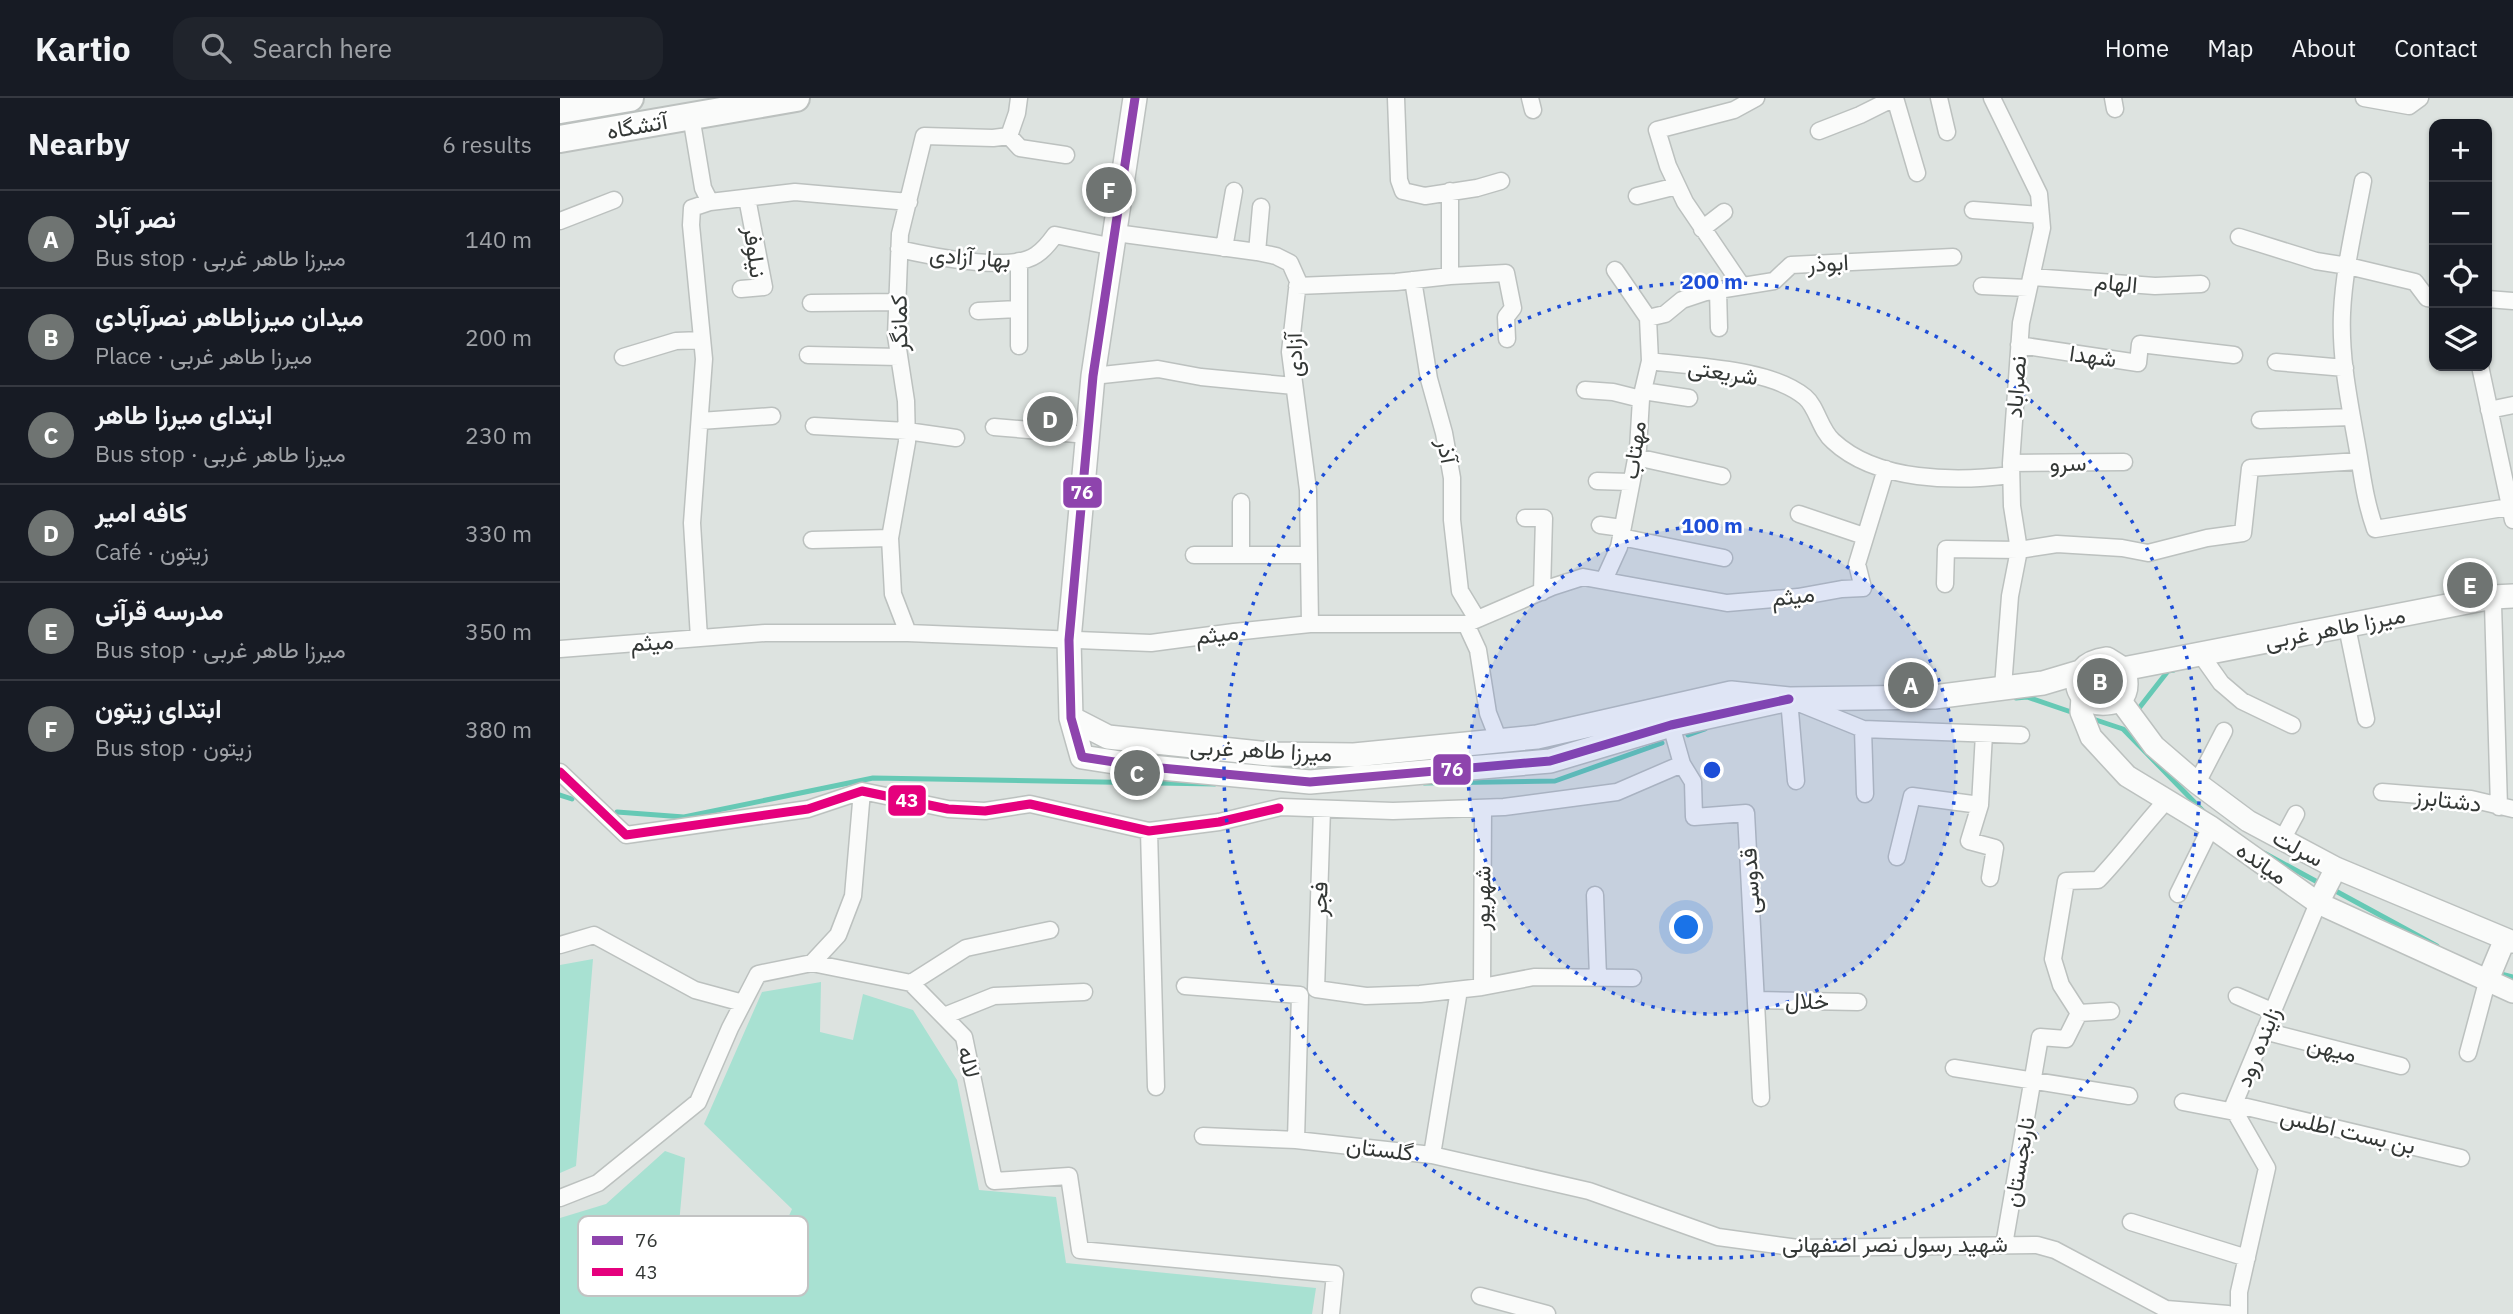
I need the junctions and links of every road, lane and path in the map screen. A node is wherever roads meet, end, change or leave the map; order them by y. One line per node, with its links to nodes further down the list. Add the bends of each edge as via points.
1 (630, 98): 12 (main road, آتشگاه)
2 (796, 98): 13 (main road, آتشگاه)
3 (1018, 98): 16 (street)
4 (1135, 98): 37 (main road)
5 (1396, 98): 24 (street, via 1403,191 1425,196)
6 (1756, 98): 22 (street, via 1734,110 1657,130)
7 (1895, 98): 14 (street); 19 (street)
8 (1939, 98): 15 (street)
9 (1992, 98): 33 (street, نصراباد, via 2039,194)
10 (2364, 98): 11 (street, via 2409,106)
11 (2420, 98)
12 (560, 110)
13 (691, 116): 17 (main road, آتشگاه); 28 (street, via 703,188)
14 (1819, 131)
15 (1947, 132)
16 (1009, 136): 18 (street, via 1020,148); 29 (street, کمانگر, via 925,136)
17 (560, 139)
18 (1066, 155)
19 (1917, 173)
20 (1500, 181): 24 (street)
21 (2363, 181): 43 (street)
22 (1677, 186): 25 (street); 35 (street)
23 (1234, 191): 38 (street)
24 (1450, 191): 45 (street)
25 (1637, 196)
26 (747, 198): 28 (street); 29 (street, via 795,192); 52 (street, نیلوفر, via 764,287)
27 (614, 200): 34 (street)
28 (710, 202): 64 (street, via 692,208 691,225)
29 (909, 202): 39 (street, کمانگر)
30 (1261, 207): 40 (street)
31 (1973, 210): 33 (street)
32 (1724, 212): 35 (street)
33 (2041, 215): 47 (street, نصراباد)
34 (560, 221)
35 (1702, 229): 50 (street)
36 (2239, 237): 43 (street)
37 (1115, 240): 38 (street); 42 (street, بهار آزادی, via 1055,235 1035,256); 75 (main road)
38 (1224, 248): 40 (street)
39 (899, 249): 42 (street, بهار آزادی, via 962,261); 57 (street, کمانگر)
40 (1257, 252): 49 (street, via 1290,263)
41 (1953, 257): 50 (street, ابوذر, via 1791,265 1774,281)
42 (1018, 261): 59 (street)
43 (2348, 266): 54 (street, via 2415,282); 73 (street, via 2342,312)
44 (1615, 270): 61 (street)
45 (1450, 276): 46 (street); 63 (street, via 1506,273 1513,308 1506,317)
46 (1413, 280): 49 (street); 117 (street, آذر, via 1452,478 1460,591)
47 (2030, 283): 48 (street, الهام); 51 (street, الهام); 65 (street, نصراباد)
48 (2201, 284)
49 (1297, 286): 76 (street, آزادی, via 1290,352)
50 (1742, 286): 53 (street, ابوذر)
51 (1982, 286)
52 (741, 289)
53 (1718, 290): 61 (street, ابوذر, via 1682,300 1665,314); 62 (street)
54 (2429, 298)
55 (2492, 299): 56 (street)
56 (2513, 301)
57 (897, 302): 58 (street); 70 (street, کمانگر)
58 (811, 303)
59 (1018, 309): 60 (street); 66 (street)
60 (978, 311)
61 (1648, 318): 71 (street, مهتاب)
62 (1719, 328)
63 (1507, 339)
64 (702, 340): 69 (street, via 676,341); 85 (street)
65 (2019, 345): 68 (street, شهدا, via 2138,363 2140,344); 95 (street, نصراباد)
66 (1019, 346)
67 (808, 355): 70 (street)
68 (2234, 355)
69 (623, 357)
70 (899, 357): 88 (street, کمانگر)
71 (1650, 361): 78 (street, مهتاب); 94 (street, شریعتی, via 1753,373 1785,386 1806,397 1832,441)
72 (2276, 362): 73 (street)
73 (2344, 368): 83 (street)
74 (2481, 371): 81 (street)
75 (1093, 376): 76 (street, via 1158,369); 89 (main road)
76 (1294, 386): 111 (street, آزادی, via 1308,490)
77 (1586, 390): 78 (street)
78 (1642, 395): 79 (street); 91 (street, مهتاب)
79 (1689, 397)
80 (2513, 405): 81 (street)
81 (2489, 410): 101 (street)
82 (772, 416): 85 (street)
83 (2351, 417): 84 (street); 92 (street)
84 (2260, 420)
85 (700, 421): 121 (street, via 692,523)
86 (814, 426): 88 (street)
87 (994, 427): 89 (street)
88 (907, 431): 90 (street); 106 (street, کمانگر)
89 (1088, 435): 122 (main road)
90 (956, 438)
91 (1636, 457): 96 (street); 98 (street, مهتاب)
92 (2359, 461): 101 (street, via 2375,529); 108 (street, via 2250,468 2243,533 2148,553 2057,544)
93 (2124, 462): 95 (street, سرو)
94 (1886, 469): 95 (street, شریعتی, via 1934,478 1978,479); 105 (street)
95 (2011, 469): 108 (street, نصراباد)
96 (1722, 476)
97 (1597, 481): 98 (street)
98 (1630, 482): 104 (street, مهتاب)
99 (1241, 502): 110 (street)
100 (1799, 514): 105 (street)
101 (2511, 514)
102 (1525, 518): 115 (street, via 1544,518)
103 (1600, 525): 104 (street)
104 (1622, 533): 112 (street); 113 (street, مهتاب)
105 (1864, 536): 113 (street, میثم, via 1857,564 1864,588 1727,603)
106 (890, 538): 107 (street); 120 (street, کمانگر, via 893,594)
107 (812, 540)
108 (2019, 550): 114 (street, via 1946,549); 126 (street, نصراباد, via 2010,596)
109 (1194, 555): 110 (street)
110 (1241, 555): 111 (street)
111 (1309, 555): 118 (street, آزادی)
112 (1724, 558)
113 (1604, 580): 115 (street, میثم, via 1583,577)
114 (1945, 584)
115 (1542, 592): 117 (street, میثم)
116 (2503, 600): 119 (main road, میرزا طاهر غربی, via 2493,597); 148 (street)
117 (1472, 622): 118 (street, میثم); 137 (street, آذر, via 1488,713)
118 (1310, 624): 122 (street, میثم, via 1151,643)
119 (2347, 627): 124 (main road, میرزا طاهر غربی); 130 (street)
120 (908, 633): 121 (street, میثم); 122 (street, میثم)
121 (699, 638): 123 (street, میثم)
122 (1069, 640): 129 (main road)
123 (560, 649)
124 (2199, 652): 125 (main road, میرزا طاهر غربی, via 2158,663); 131 (street, via 2221,683 2242,701)
125 (2123, 687): 127 (main road, میرزا طاهر غربی, via 2103,704); 127 (main road, میرزا طاهر غربی, via 2106,659 2095,661 2086,665); 141 (street, سرلت, via 2154,747)
126 (2003, 688): 127 (main road, میرزا طاهر غربی, via 2043,683); 128 (main road, میرزا طاهر غربی, via 1934,697)
127 (2081, 698): 145 (street, میانده, via 2091,737 2127,776)
128 (1789, 699): 132 (main road, میرزا طاهر غربی); 133 (street); 137 (main road, میرزا طاهر غربی, via 1731,694 1537,737); 140 (street)
129 (1071, 718): 132 (main road, میرزا طاهر غربی, via 1082,757 1310,782 1550,761); 137 (main road, میرزا طاهر غربی, via 1108,737 1269,754 1354,755)
130 (2366, 719)
131 (2292, 724)
132 (1671, 725): 138 (street, قدوسی)
133 (1863, 729): 135 (street); 144 (street)
134 (2224, 731): 141 (street)
135 (1984, 734): 136 (street); 146 (street)
136 (2021, 735)
137 (1499, 741)
138 (1682, 764): 147 (street, via 1618,792); 173 (street, قدوسی, via 1693,782 1694,817 1746,813)
139 (560, 772): 142 (street, via 626,835 808,809)
140 (1796, 781)
141 (2197, 783): 153 (street, سرلت, via 2248,821)
142 (862, 790): 152 (street, via 948,809 985,811 1030,804); 162 (street, via 853,896 838,935)
143 (2382, 792): 148 (street, دشتابرز, via 2471,799)
144 (1865, 794)
145 (2166, 801): 151 (street, میانده); 178 (street, via 2098,880 2066,881 2053,959 2060,985)
146 (1980, 806): 154 (street, via 1912,796); 155 (street, via 1969,841 1995,848)
147 (1483, 808): 149 (street); 168 (street, شهریور)
148 (2506, 808)
149 (1322, 809): 152 (street, via 1281,807 1219,822); 169 (street, فجر, via 1316,989 1366,996)
150 (2296, 814): 153 (street)
151 (2211, 827): 156 (street, میانده); 157 (street)
152 (1149, 831): 185 (street)
153 (2282, 839): 156 (street, سرلت)
154 (1897, 857)
155 (1990, 878)
156 (2327, 886): 160 (street, سرلت); 165 (street, میانده); 177 (street, زاینده رود)
157 (2178, 894)
158 (1595, 895): 163 (street)
159 (1050, 930): 166 (street, via 966,948)
160 (2509, 940): 165 (street)
161 (560, 945): 175 (street, via 594,935 695,990)
162 (812, 963): 166 (street); 175 (street, via 758,974)
163 (1598, 978): 164 (street); 168 (street, via 1534,977)
164 (1633, 978)
165 (2487, 982): 171 (street, میانده); 181 (street)
166 (911, 983): 179 (street, لاله)
167 (1185, 986): 191 (street, via 1300,995)
168 (1482, 988): 169 (street)
169 (1459, 990): 192 (street, گلستان)
170 (1084, 992): 179 (street, via 994,996)
171 (2513, 992)
172 (2237, 996): 177 (street)
173 (1756, 1000): 174 (street, خلال); 187 (street, قدوسی)
174 (1858, 1002)
175 (743, 1003): 194 (street, via 698,1102 598,1183)
176 (2111, 1011): 178 (street)
177 (2272, 1011): 180 (street, زاینده رود)
178 (2079, 1013): 184 (street, نارنجستان, via 2066,1039 2040,1037)
179 (944, 1016): 199 (street, لاله, via 964,1037 994,1181 1069,1176 1080,1250 1335,1274)
180 (2264, 1031): 182 (street, میهن); 189 (street, زاینده رود)
181 (2468, 1054)
182 (2401, 1066)
183 (1954, 1068): 184 (street)
184 (2033, 1079): 186 (street); 196 (street, نارنجستان)
185 (1156, 1087)
186 (2129, 1096)
187 (1761, 1098)
188 (2183, 1102): 189 (street, بن بست اطلس)
189 (2235, 1108): 193 (street, بن بست اطلس); 197 (street, زاینده رود, via 2267,1168)
190 (1203, 1136): 191 (street, گلستان)
191 (1296, 1140): 192 (street, گلستان)
192 (1432, 1156): 196 (street, شهید رسول نصر اصفهانی, via 1589,1191 1718,1237 1798,1248)
193 (2461, 1158)
194 (560, 1198)
195 (2131, 1222): 197 (street)
196 (2004, 1245): 201 (street, شهید رسول نصر اصفهانی, via 2055,1250 2166,1309)
197 (2247, 1258): 202 (street, زاینده رود)
198 (1480, 1296): 200 (street)
199 (1331, 1314)
200 (1547, 1314)
201 (2228, 1314)
202 (2239, 1314)

